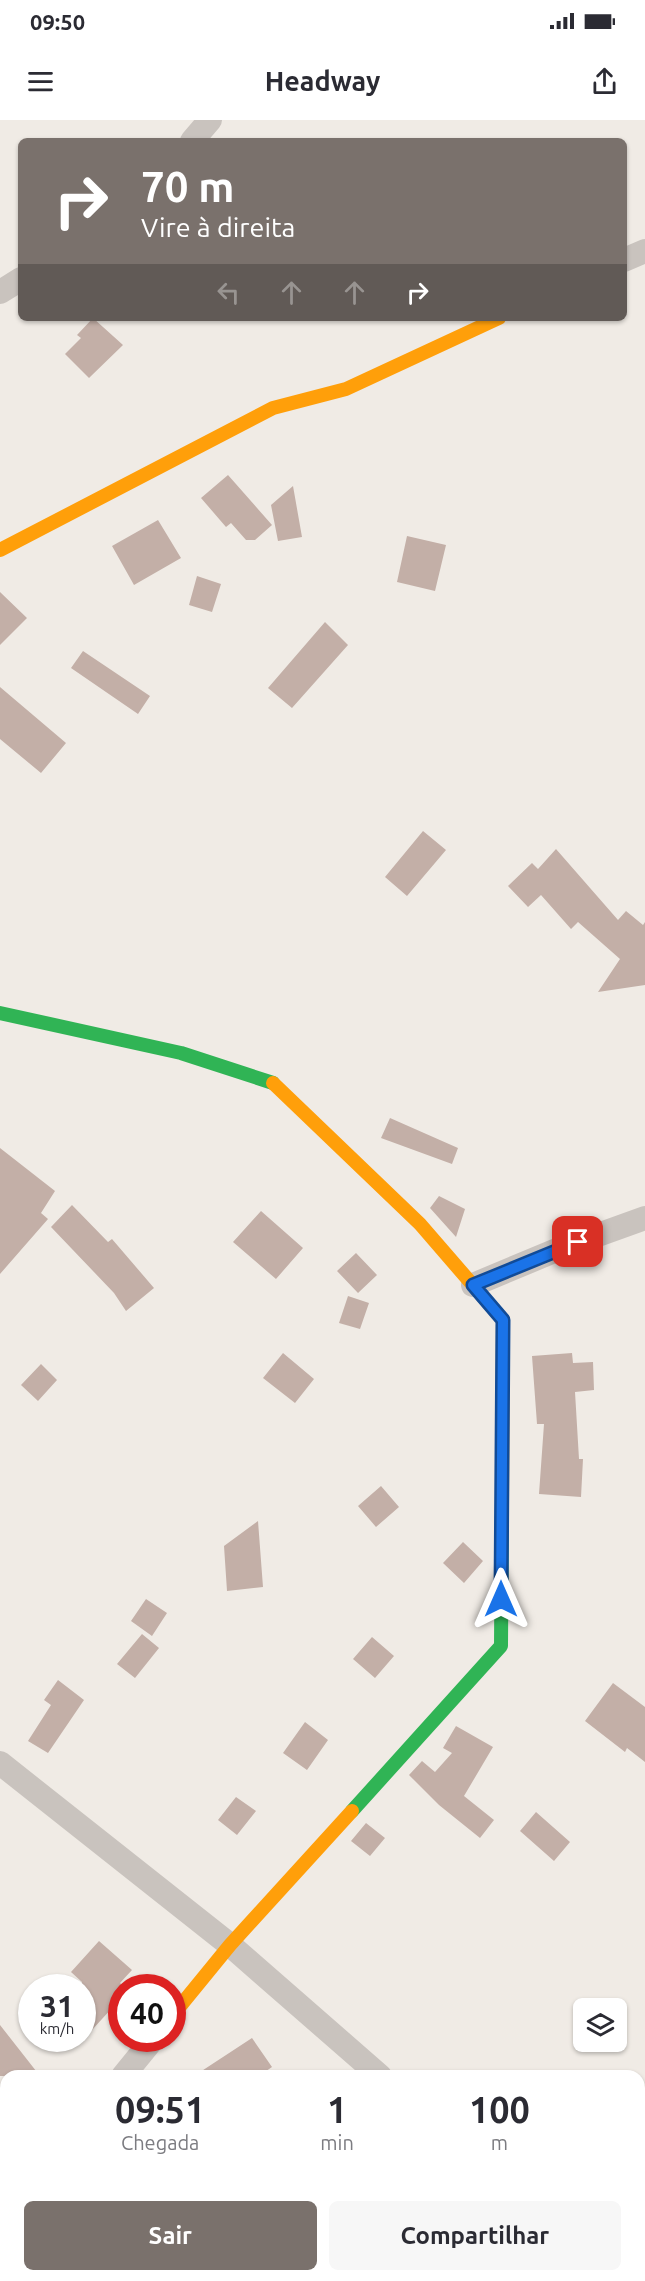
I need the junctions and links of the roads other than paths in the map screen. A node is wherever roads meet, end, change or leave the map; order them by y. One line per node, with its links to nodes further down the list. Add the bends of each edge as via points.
1 (210, 120): 2 (street)
2 (195, 138)
3 (645, 251): 4 (street)
4 (627, 259)
5 (18, 281): 6 (street)
6 (0, 292)
7 (493, 321): 8 (street, via 346,389 273,408)
8 (0, 550)
9 (0, 1013): 11 (street, via 181,1053 276,1084 420,1224)
10 (645, 1218): 11 (street)
11 (473, 1285): 13 (street, via 503,1320 501,1646)
12 (0, 1762): 13 (street)
13 (230, 1945): 14 (street); 17 (street)
14 (186, 1999)
15 (143, 2052): 16 (street)
16 (128, 2070)
17 (373, 2070)

